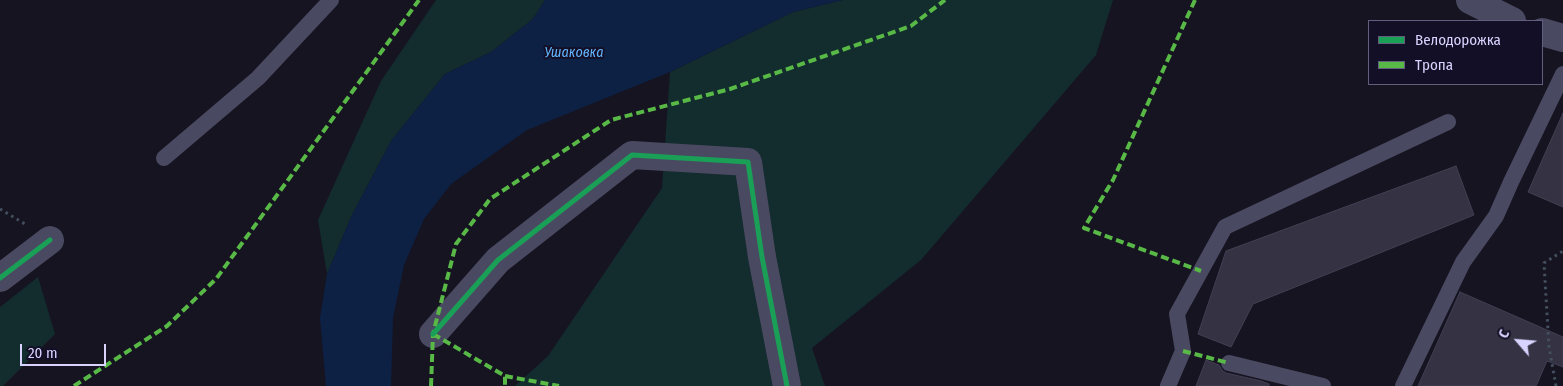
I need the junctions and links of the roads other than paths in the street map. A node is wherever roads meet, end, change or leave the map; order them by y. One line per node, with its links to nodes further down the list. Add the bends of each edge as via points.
1 (332, 0): 8 (lane, via 258,78)
2 (1470, 0): 3 (street)
3 (1510, 20)
4 (1543, 32): 5 (street)
5 (1563, 38)
6 (1563, 74): 16 (lane, via 1496,216 1462,262)
7 (1448, 122): 14 (lane, via 1225,227 1177,314 1183,351)
8 (164, 158)
9 (50, 240): 10 (street)
10 (0, 278)
11 (433, 334): 13 (street, via 498,260 632,155 748,162 762,257)
12 (1228, 363): 15 (lane)
13 (787, 386)
14 (1168, 386)
15 (1323, 386)
16 (1403, 386)

